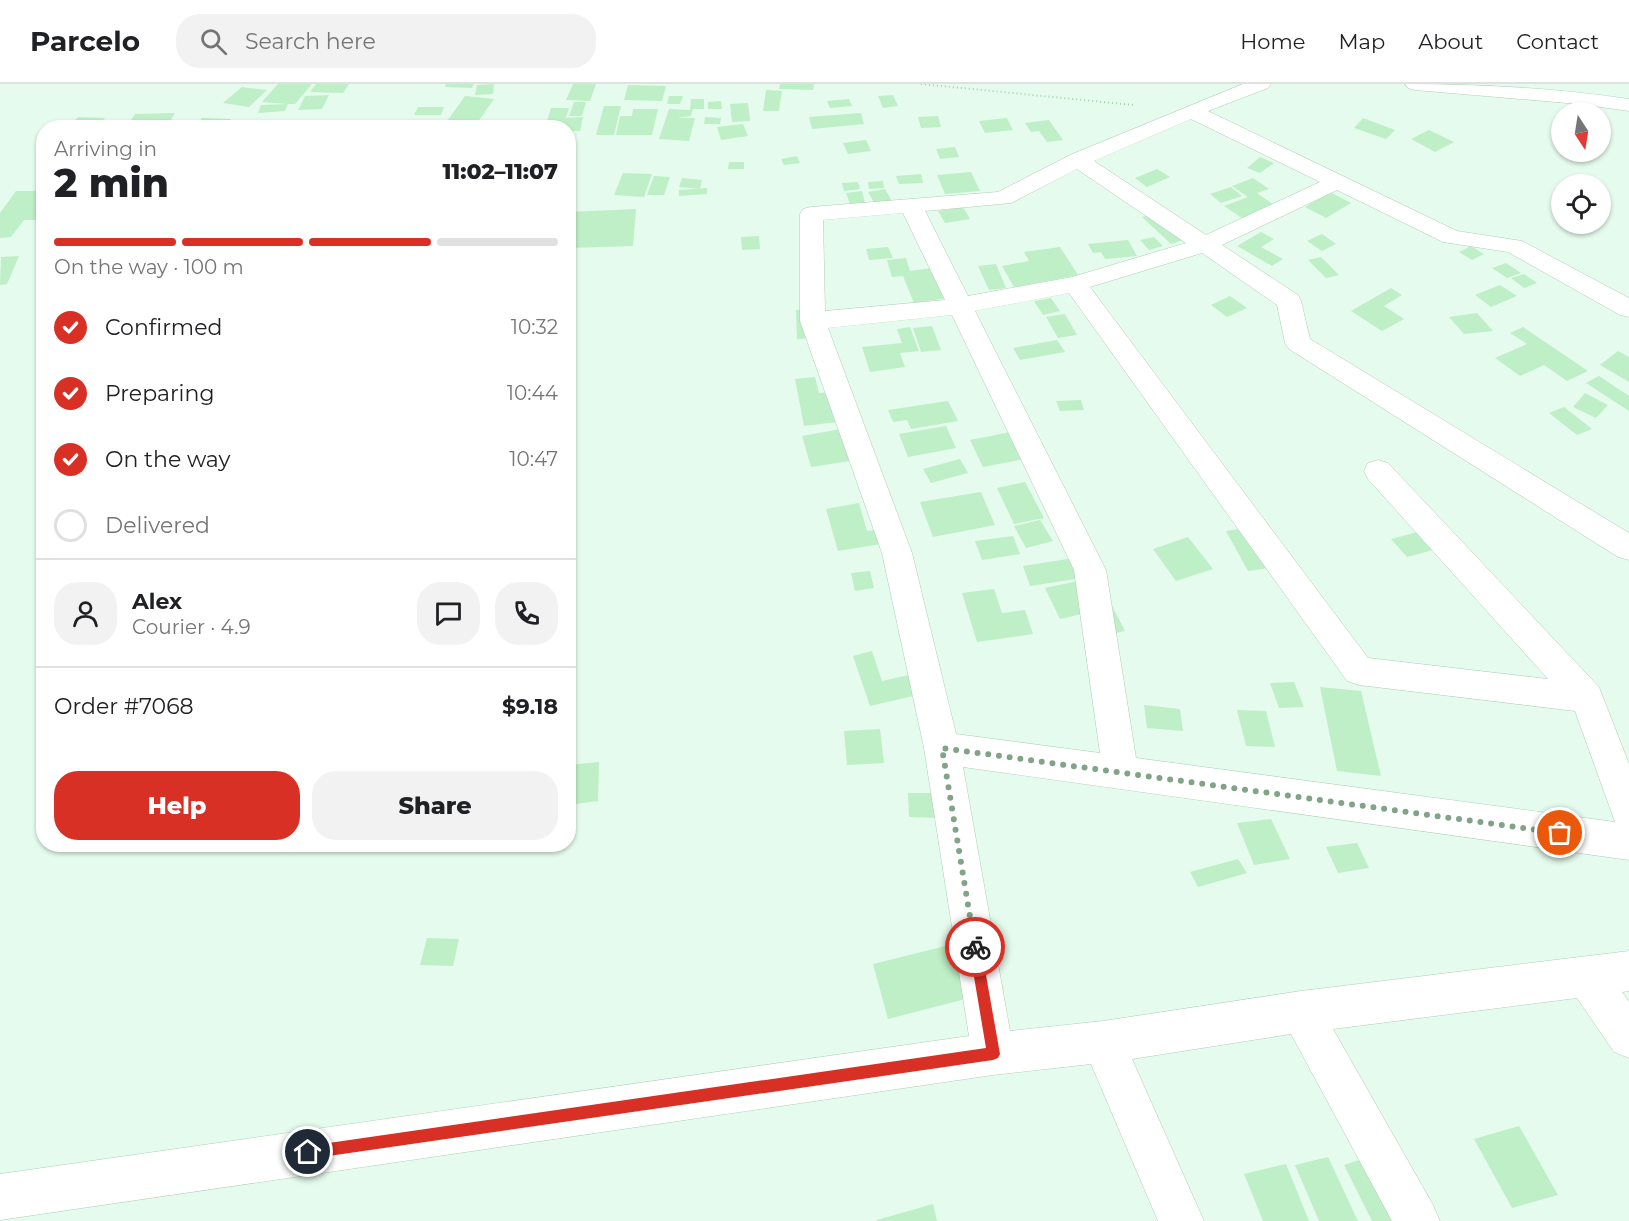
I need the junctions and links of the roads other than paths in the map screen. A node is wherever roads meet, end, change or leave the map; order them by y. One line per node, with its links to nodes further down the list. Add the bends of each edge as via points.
1 (1261, 84): 5 (street)
2 (1415, 84): 3 (street)
3 (1584, 91): 4 (street)
4 (1629, 105)
5 (1191, 111): 6 (street); 7 (street)
6 (1078, 160): 8 (street, via 1003,198); 9 (street)
7 (1337, 182): 9 (street); 12 (street, via 1451,237 1514,246)
8 (910, 206): 11 (street); 13 (street, via 810,214)
9 (1204, 245): 10 (street); 15 (street, via 1289,301 1298,343)
10 (1075, 284): 11 (street); 16 (street, via 1359,671)
11 (960, 306): 13 (street); 18 (street, via 1090,570)
12 (1629, 309)
13 (813, 321): 17 (street, via 897,552)
14 (1378, 471): 16 (street)
15 (1629, 548)
16 (1587, 698): 19 (street)
17 (942, 748): 18 (street); 26 (street)
18 (1120, 772): 20 (street)
19 (1629, 812)
20 (1629, 842)
21 (1629, 971): 22 (street)
22 (1586, 976): 23 (street); 24 (street)
23 (1302, 1012): 25 (street); 29 (street)
24 (1629, 1037)
25 (1103, 1042): 26 (street); 28 (street)
26 (993, 1054): 27 (street)
27 (0, 1197)
28 (1181, 1221)
29 (1417, 1221)

